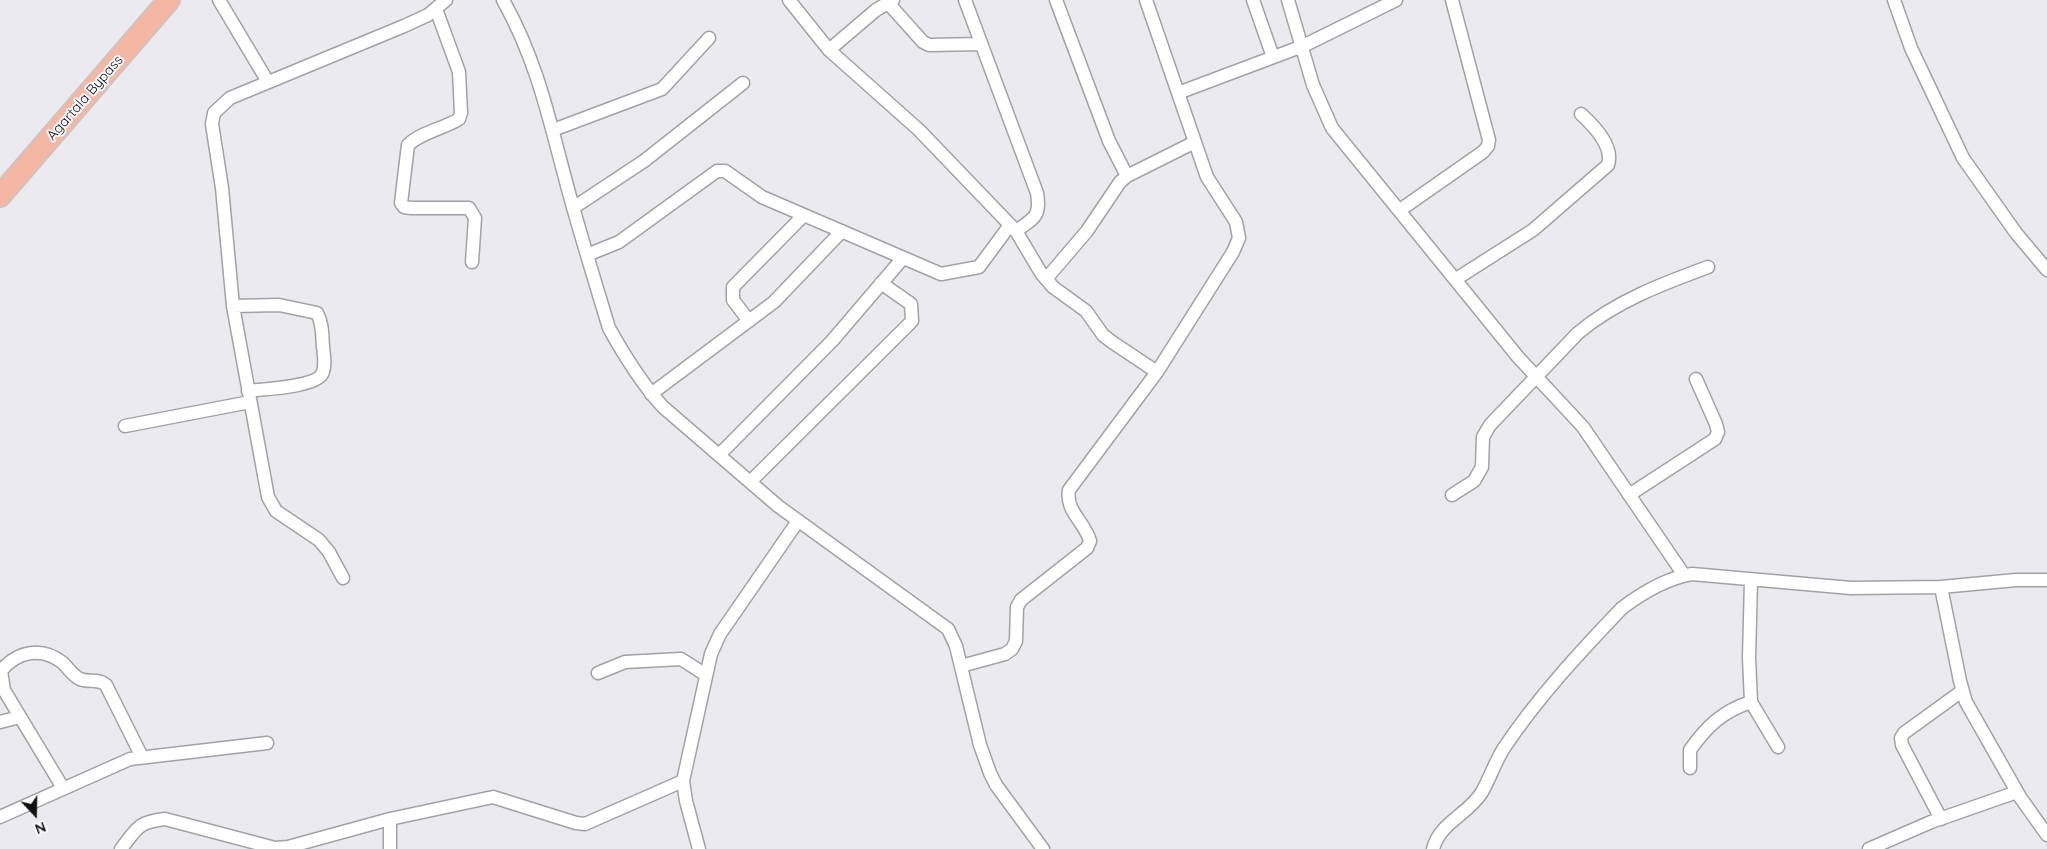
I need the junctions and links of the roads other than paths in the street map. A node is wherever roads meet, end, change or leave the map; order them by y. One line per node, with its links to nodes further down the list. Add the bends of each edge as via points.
1 (169, 0): 28 (highway, Agartala Bypass)
2 (219, 0): 21 (street)
3 (446, 0): 15 (street)
4 (503, 0): 25 (street, via 532,58)
5 (789, 0): 19 (street)
6 (965, 0): 17 (street)
7 (1056, 0): 27 (street, via 1109,140)
8 (1146, 0): 23 (street)
9 (1254, 0): 20 (street)
10 (1288, 0): 18 (street)
11 (1396, 0): 18 (street)
12 (1452, 0): 30 (street, via 1488,146)
13 (1894, 0): 38 (street, via 1911,48 1963,158 2016,234)
14 (891, 1): 17 (street, via 923,42 929,45); 19 (street)
15 (436, 9): 21 (street, via 404,26); 36 (street, via 459,72 461,113 459,119 451,124 414,139 408,145 401,203 410,208 469,208 475,218)
16 (709, 38): 25 (street, via 662,89)
17 (981, 44): 32 (street, via 1037,193 1039,207 1035,218)
18 (1303, 46): 20 (street); 30 (street, via 1313,85 1332,128)
19 (829, 50): 32 (street, via 918,130)
20 (1273, 57): 23 (street)
21 (268, 82): 42 (street, via 222,103 214,112 212,124 222,188)
22 (743, 83): 29 (street, via 644,161)
23 (1178, 93): 26 (street)
24 (1581, 114): 40 (street, via 1599,132 1609,153 1608,165 1533,230)
25 (553, 130): 29 (street)
26 (1196, 142): 27 (street); 44 (street, via 1208,177 1236,222 1239,238)
27 (1127, 176): 39 (street, via 1087,231)
28 (0, 196)
29 (573, 208): 34 (street)
30 (1400, 210): 40 (street)
31 (804, 215): 33 (street); 34 (street, via 762,197 725,171 716,171 626,237); 43 (street, via 733,287 732,300)
32 (1013, 228): 35 (street, via 984,262 973,269 941,274); 39 (street)
33 (842, 232): 35 (street); 43 (street, via 774,302)
34 (587, 255): 47 (street, via 609,328)
35 (904, 258): 41 (street)
36 (472, 262)
37 (1708, 267): 45 (street, via 1642,292 1589,324)
38 (2047, 270)
39 (1046, 279): 44 (street, via 1086,311 1103,335)
40 (1456, 280): 45 (street)
41 (881, 283): 50 (street, via 832,341); 51 (street, via 911,304 912,321)
42 (233, 306): 48 (street); 48 (street, via 291,306 317,313 322,325 322,376 314,381)
43 (749, 320): 47 (street)
44 (1157, 372): 60 (street, via 1069,490 1067,499 1070,507 1088,532 1090,541 1087,548 1021,600 1017,607 1016,641 1012,649 1006,654)
45 (1536, 376): 52 (street, via 1490,425 1483,438 1482,467 1474,482); 53 (street, via 1583,426)
46 (1696, 379): 53 (street, via 1716,424 1718,432 1715,439)
47 (651, 394): 50 (street)
48 (249, 397): 49 (street); 56 (street, via 268,497 276,511 319,540)
49 (125, 426)
50 (719, 455): 51 (street)
51 (750, 482): 54 (street)
52 (1452, 495)
53 (1629, 495): 55 (street)
54 (798, 521): 60 (street, via 948,629); 62 (street, via 720,634 713,646)
55 (1684, 576): 57 (street); 82 (street, via 1622,608 1567,665 1504,748 1482,793 1442,830)
56 (343, 578)
57 (1751, 580): 59 (street, via 1851,588); 64 (street)
58 (2047, 580): 59 (street)
59 (1941, 587): 63 (street)
60 (961, 666): 81 (street, via 990,773)
61 (598, 673): 62 (street, via 625,662 681,659)
62 (706, 675): 71 (street)
63 (1962, 691): 73 (street); 76 (street, via 1901,738)
64 (1751, 702): 68 (street); 70 (street, via 1731,708 1712,724 1690,750)
65 (20, 717): 66 (street); 69 (street, via 4,690 1,671 8,662 23,654 44,653 62,663 78,679 101,681 106,685); 72 (street)
66 (0, 722)
67 (267, 743): 69 (street)
68 (1778, 747)
69 (142, 757): 72 (street)
70 (1690, 768)
71 (683, 781): 75 (street, via 585,824 576,824 493,797); 80 (street)
72 (62, 788): 74 (street)
73 (2017, 792): 76 (street); 77 (street)
74 (0, 817)
75 (390, 819): 78 (street, via 275,848 166,819 141,824); 79 (street)
76 (1941, 819): 83 (street)
77 (2047, 835)
78 (121, 849)
79 (390, 849)
80 (699, 849)
81 (1043, 849)
82 (1433, 849)
83 (1868, 849)

